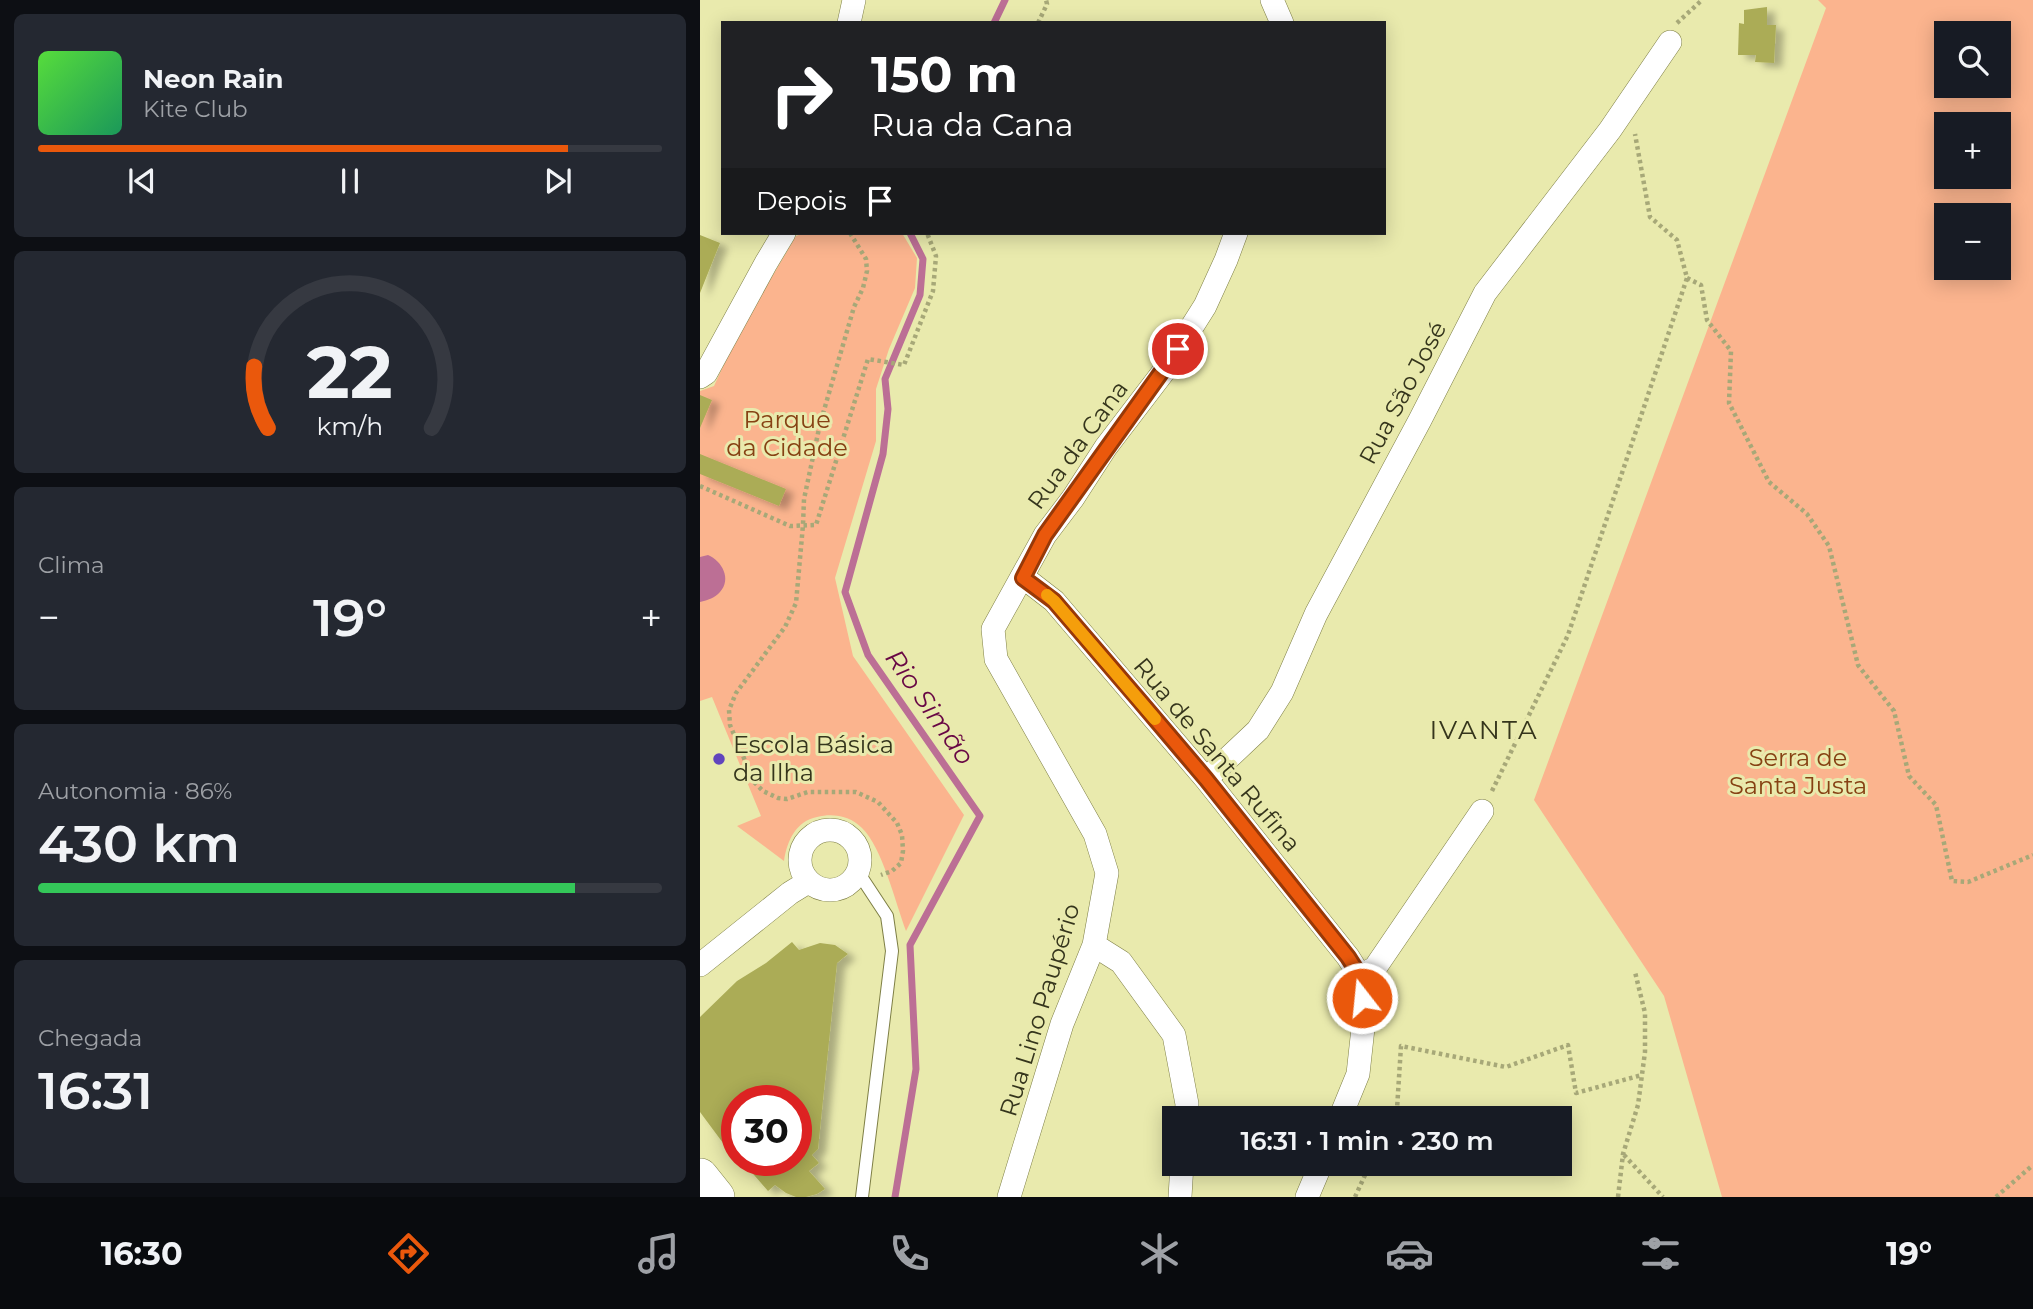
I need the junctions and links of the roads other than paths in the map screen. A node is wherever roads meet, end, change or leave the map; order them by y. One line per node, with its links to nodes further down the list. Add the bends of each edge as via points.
1 (854, 0): 3 (street)
2 (1272, 0): 4 (street)
3 (849, 21)
4 (1281, 21)
5 (1670, 42): 10 (street, Rua São José, via 1610,130 1485,293 1316,614 1282,692 1258,730)
6 (784, 235): 8 (street)
7 (1235, 235): 9 (street, Rua da Cana, via 1205,306 1045,535)
8 (700, 377)
9 (1023, 578): 10 (street, Rua de Santa Rufina, via 1054,601); 14 (street, Rua Lino Paupério, via 993,629 996,659 1095,834 1107,873)
10 (1206, 779): 16 (street, Rua de Santa Rufina)
11 (1482, 811): 16 (street, via 1375,968)
12 (861, 876): 13 (street, via 836,890 816,888); 13 (street, via 855,843 839,831 829,830 804,844 800,864); 23 (lane, via 887,916 892,951)
13 (808, 882): 15 (street)
14 (1094, 944): 17 (street, via 1121,962 1174,1035); 24 (street, Rua Lino Paupério, via 1062,1024)
15 (700, 965)
16 (1360, 976): 18 (street, via 1364,1019 1358,1074)
17 (1187, 1106)
18 (1345, 1106)
19 (1181, 1176): 25 (street)
20 (1316, 1176): 26 (street)
21 (700, 1177): 22 (main road)
22 (716, 1197)
23 (862, 1197)
24 (1010, 1197)
25 (1180, 1197)
26 (1307, 1197)

